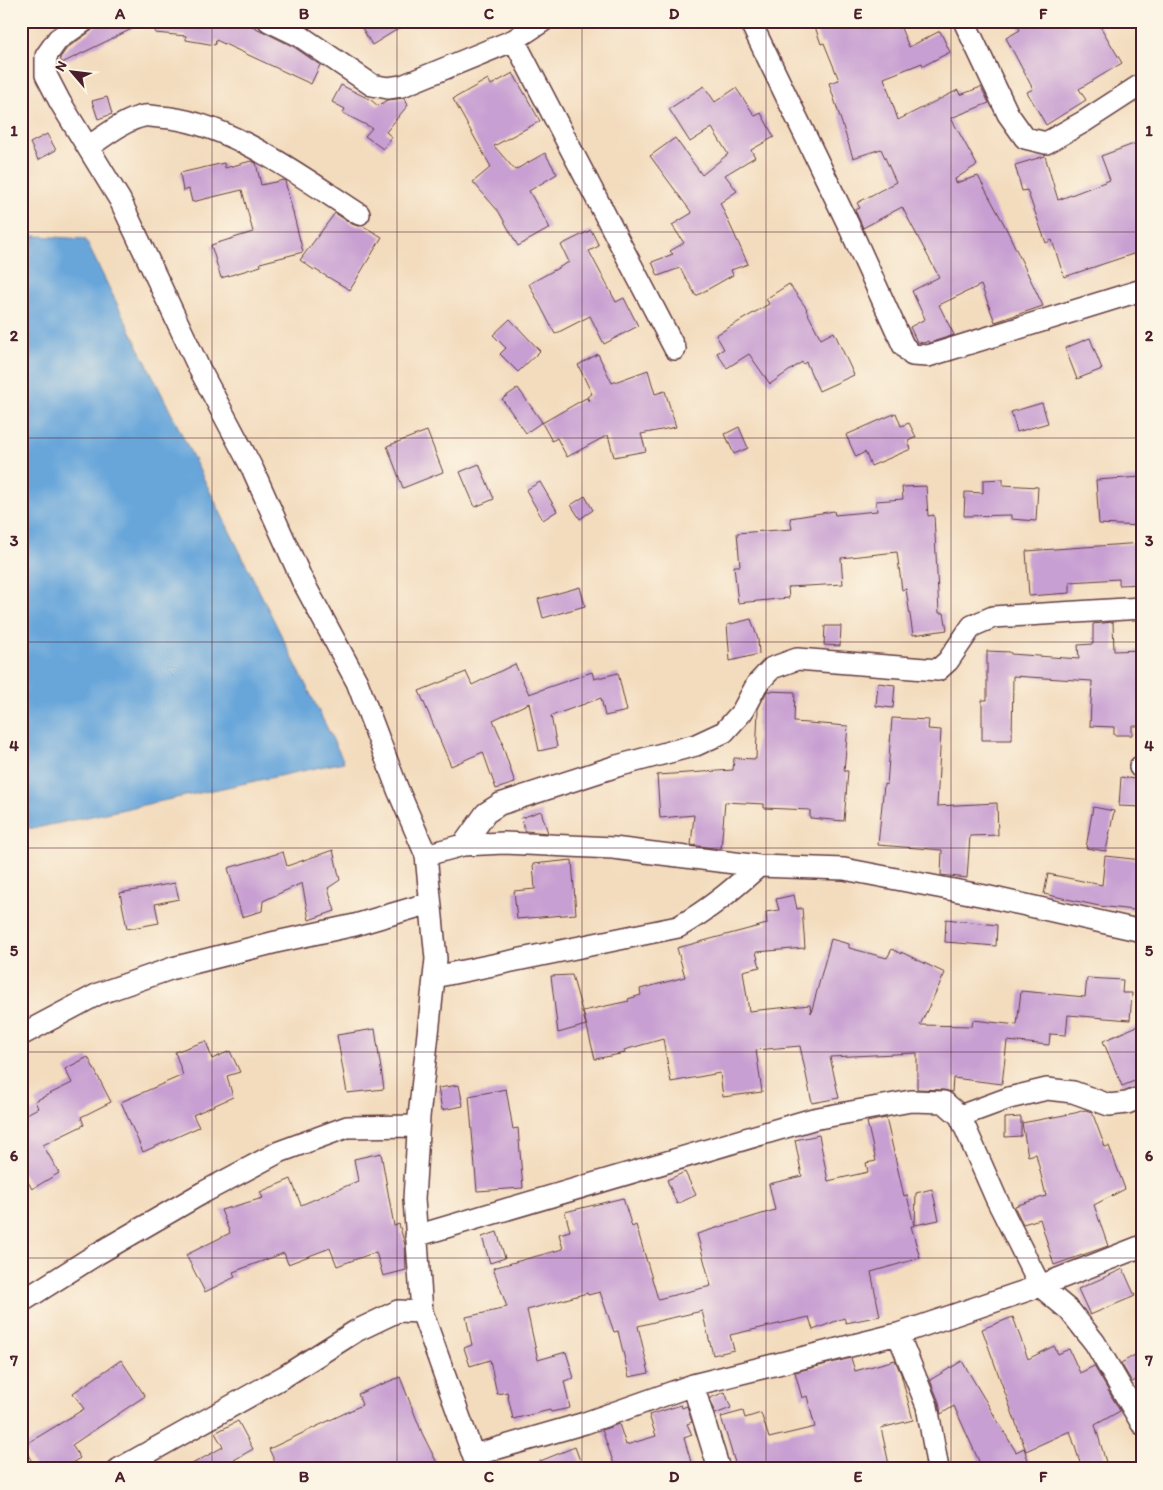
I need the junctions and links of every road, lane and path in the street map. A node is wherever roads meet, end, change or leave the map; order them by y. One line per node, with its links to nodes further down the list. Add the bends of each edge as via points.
1 (84, 21): 8 (street, via 58,39 46,56 46,75)
2 (269, 21): 6 (street, via 300,36 372,86 388,88 402,86)
3 (543, 21): 6 (street)
4 (750, 21): 10 (street, via 848,224 902,345 912,355 928,356)
5 (964, 21): 7 (street, via 1008,114 1025,138 1046,143)
6 (514, 40): 11 (street)
7 (1142, 84)
8 (88, 147): 9 (street, via 127,122 145,116 189,121 262,152); 14 (street, via 120,200 199,368 253,470 302,580 357,682)
9 (360, 214)
10 (1142, 290)
11 (675, 349)
12 (1142, 608): 13 (street, via 993,617 972,626 938,670 797,659 772,668 724,732 696,745 617,766 500,804 486,813)
13 (463, 845): 14 (street); 15 (street, via 504,843 613,848)
14 (426, 855): 16 (street)
15 (759, 866): 17 (street, via 844,869); 18 (street, via 702,914 678,927)
16 (430, 903): 18 (street, via 436,959); 19 (street, via 355,925 173,968 98,994)
17 (1142, 931)
18 (434, 977): 22 (street)
19 (21, 1035)
20 (1142, 1097): 21 (street, via 1109,1105 1073,1092 1047,1088)
21 (960, 1116): 23 (street, via 944,1102 911,1101 813,1119); 25 (street)
22 (418, 1126): 23 (street, via 414,1199); 26 (street, via 347,1126 279,1152 97,1254)
23 (416, 1236): 27 (street)
24 (1142, 1246): 25 (street)
25 (1040, 1286): 28 (street); 30 (street, via 1070,1310 1095,1343)
26 (21, 1302)
27 (422, 1312): 31 (street); 32 (street, via 398,1312 356,1331 285,1376)
28 (898, 1334): 29 (street); 34 (street, via 927,1406)
29 (693, 1385): 31 (street); 33 (street)
30 (1142, 1424)
31 (476, 1462)
32 (119, 1469)
33 (719, 1469)
34 (938, 1469)

